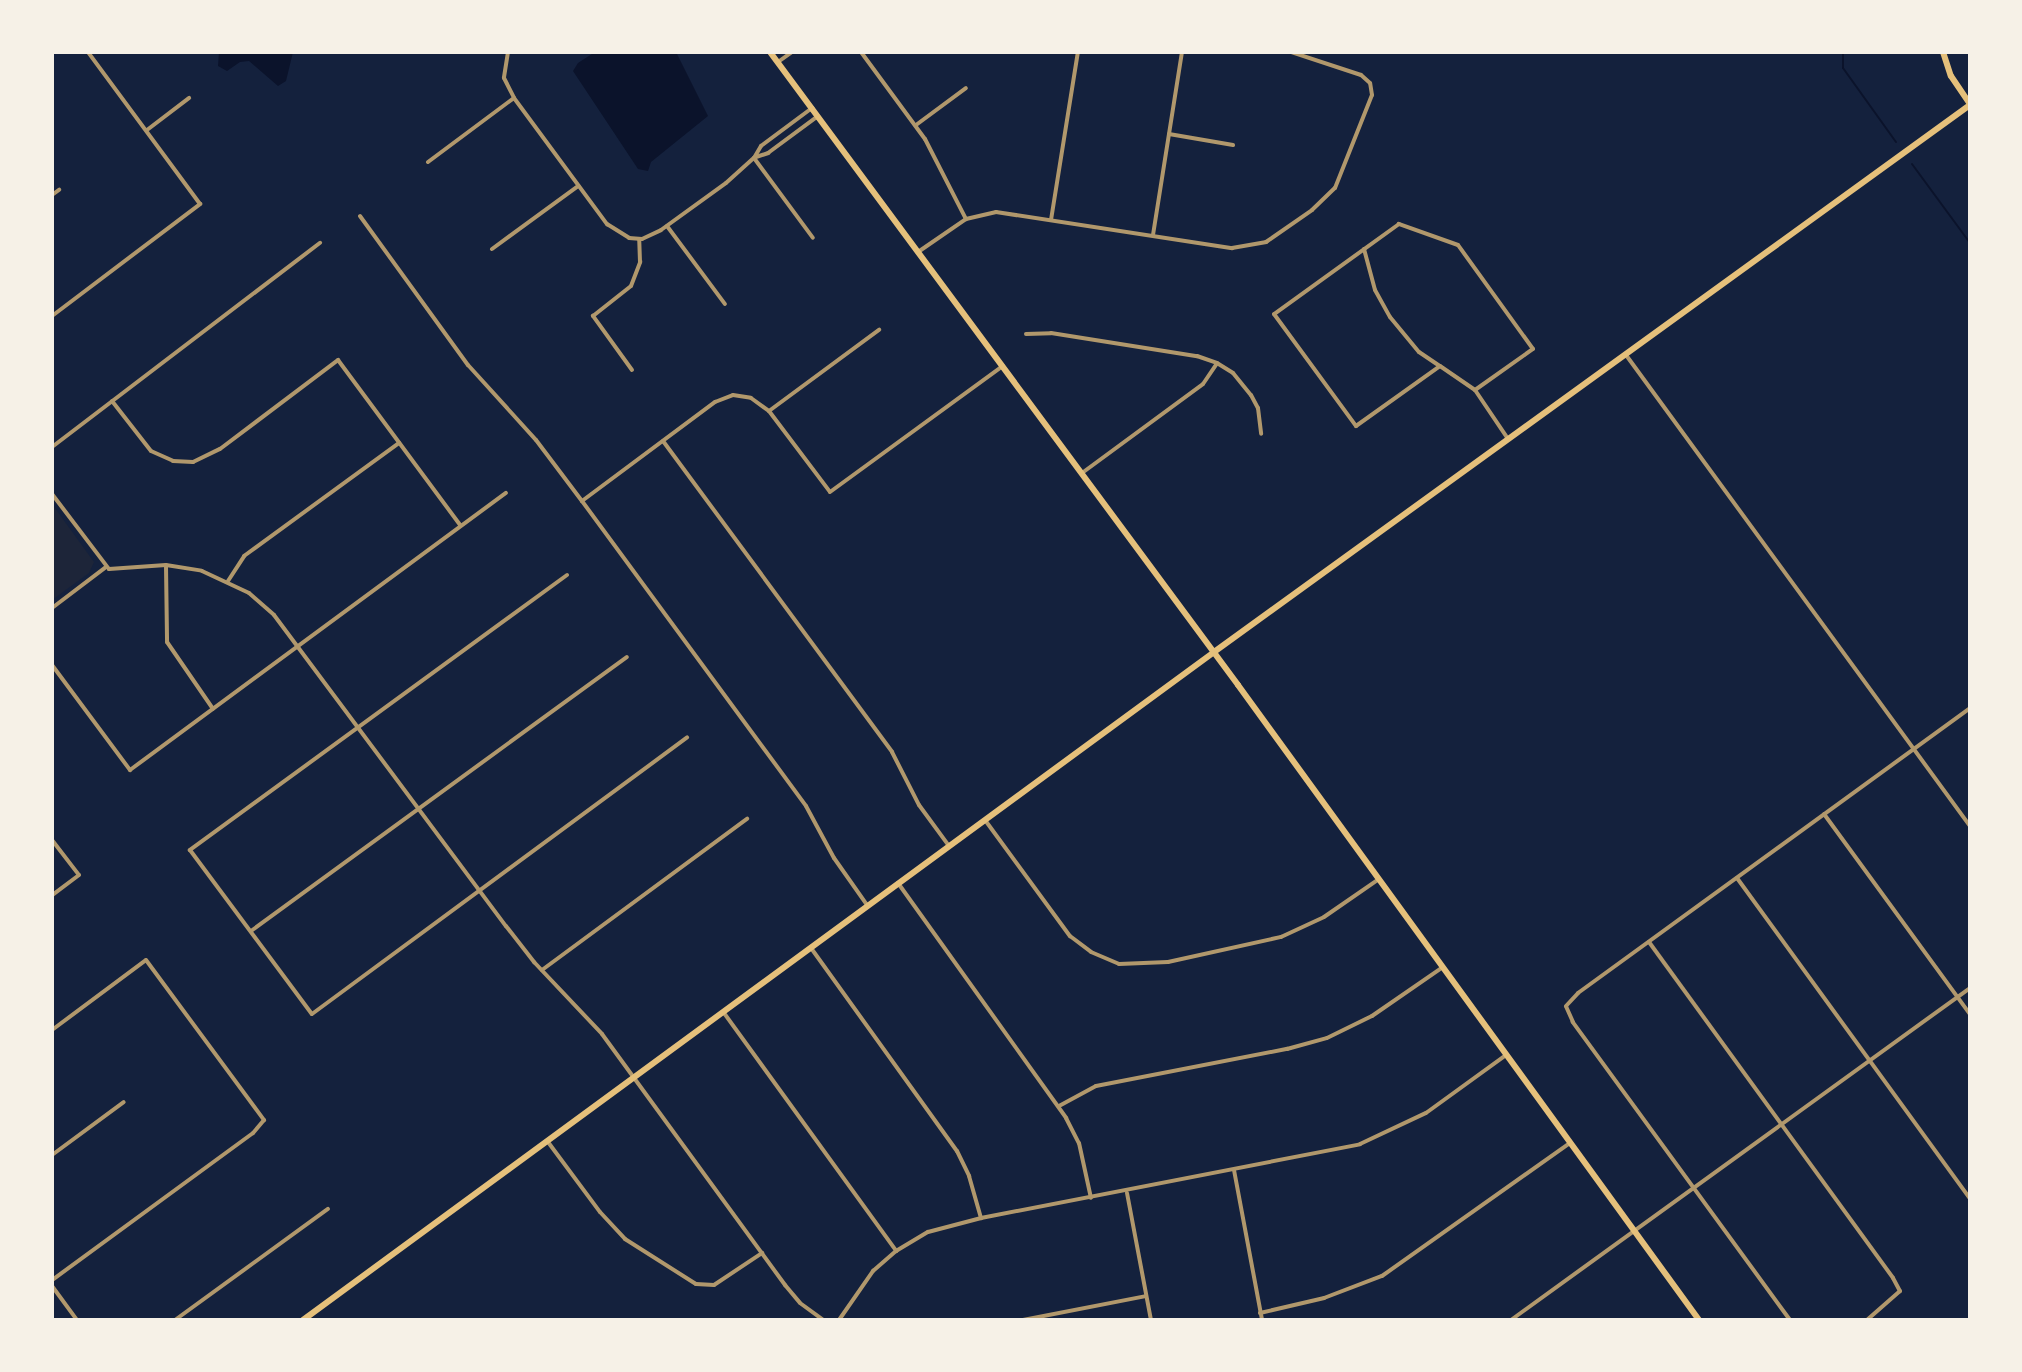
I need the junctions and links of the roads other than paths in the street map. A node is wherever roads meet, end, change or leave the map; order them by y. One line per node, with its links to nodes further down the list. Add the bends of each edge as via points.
1 (88, 52): 18 (street)
2 (508, 52): 13 (street, via 504,78)
3 (770, 52): 10 (main road)
4 (792, 52): 10 (street)
5 (861, 52): 17 (street)
6 (1078, 52): 28 (street)
7 (1182, 52): 19 (street)
8 (1291, 52): 30 (street, via 1361,75 1370,83 1372,95 1338,182 1280,233 1242,249)
9 (1943, 52): 14 (main road)
10 (778, 62): 15 (main road)
11 (966, 88): 17 (street)
12 (189, 98): 18 (street)
13 (514, 98): 22 (street); 23 (street)
14 (1970, 105): 41 (main road)
15 (812, 108): 16 (main road); 21 (street, via 761,146)
16 (818, 116): 21 (street); 36 (main road)
17 (916, 125): 27 (street)
18 (147, 130): 38 (street, via 200,204)
19 (1169, 134): 20 (street); 30 (street)
20 (1233, 145)
21 (754, 158): 29 (street); 31 (street)
22 (428, 162)
23 (578, 186): 32 (street, via 613,230); 34 (street)
24 (59, 190): 25 (street)
25 (52, 195)
26 (360, 216): 57 (street, via 474,373 536,440)
27 (966, 219): 28 (street, via 996,212); 36 (street)
28 (1051, 220): 30 (street)
29 (667, 226): 32 (street); 37 (street)
30 (1153, 235)
31 (813, 238)
32 (639, 239): 45 (street, via 638,270 631,286 593,316)
33 (320, 243): 47 (street)
34 (492, 249)
35 (1364, 249): 44 (street, via 1375,290 1390,317 1419,352); 44 (street, via 1274,314 1356,426); 46 (street, via 1399,224 1458,245 1533,349)
36 (918, 252): 43 (main road)
37 (725, 304)
38 (52, 316)
39 (879, 330): 48 (street)
40 (1026, 334): 42 (street, via 1051,333)
41 (1626, 355): 50 (main road); 72 (street)
42 (1217, 363): 49 (street, via 1251,395); 54 (street, via 1195,391)
43 (1003, 366): 48 (street, via 830,492); 54 (main road)
44 (1440, 366): 46 (street)
45 (632, 370)
46 (1475, 390): 50 (street)
47 (112, 401): 52 (street, via 151,451 173,461 193,462 220,449 338,360); 53 (street)
48 (769, 411): 51 (street, via 751,398 726,397)
49 (1261, 434)
50 (1508, 439): 65 (main road)
51 (663, 441): 57 (street); 79 (street, via 892,752 919,805)
52 (399, 443): 58 (street); 62 (street, via 244,556)
53 (52, 447)
54 (1082, 473): 65 (main road)
55 (506, 493): 58 (street)
56 (52, 494): 60 (street)
57 (582, 501): 85 (street, via 806,806)
58 (460, 525): 64 (street)
59 (166, 565): 60 (street); 62 (street); 69 (street, via 167,642)
60 (106, 567): 63 (street)
61 (567, 575): 70 (street)
62 (228, 581): 64 (street, via 258,599)
63 (52, 608)
64 (298, 645): 69 (street); 70 (street)
65 (1214, 652): 76 (main road); 81 (main road)
66 (627, 657): 73 (street)
67 (52, 665): 69 (street, via 130,770)
68 (1970, 708): 72 (street)
69 (213, 709)
70 (359, 727): 73 (street); 86 (street, via 190,850)
71 (687, 738): 83 (street)
72 (1913, 750): 74 (street); 77 (street)
73 (419, 809): 83 (street); 86 (street)
74 (1824, 814): 80 (street); 92 (street)
75 (747, 819): 90 (street)
76 (985, 820): 79 (main road); 81 (street, via 1063,928 1100,957 1119,964 1152,965 1264,942 1324,917)
77 (1970, 826)
78 (52, 840): 84 (street, via 79,875)
79 (949, 846): 82 (main road)
80 (1737, 878): 87 (street); 97 (street)
81 (1379, 879): 89 (main road)
82 (897, 883): 85 (main road); 100 (street)
83 (479, 890): 86 (street, via 312,1014); 90 (street)
84 (52, 895)
85 (867, 905): 88 (main road)
86 (251, 931)
87 (1649, 942): 101 (street); 106 (street, via 1566,1006)
88 (810, 947): 93 (main road); 111 (street, via 957,1151)
89 (1443, 967): 96 (main road); 100 (street, via 1372,1016 1327,1038 1096,1086)
90 (542, 970): 98 (street, via 581,1008)
91 (1970, 988): 92 (street)
92 (1958, 998): 94 (street); 97 (street)
93 (722, 1011): 98 (main road); 113 (street)
94 (1970, 1014)
95 (52, 1030): 115 (street, via 146,960 264,1120)
96 (1506, 1055): 103 (main road); 105 (street, via 1390,1133 1344,1149)
97 (1870, 1062): 101 (street); 109 (street)
98 (635, 1077): 102 (main road); 114 (street)
99 (124, 1102): 104 (street)
100 (1059, 1106): 108 (street, via 1079,1143)
101 (1782, 1125): 106 (street); 132 (street, via 1900,1291)
102 (548, 1141): 114 (street, via 625,1239 696,1284 714,1285); 118 (main road)
103 (1571, 1142): 112 (main road); 119 (street, via 1382,1276 1324,1298)
104 (52, 1155)
105 (1234, 1170): 107 (street); 119 (street)
106 (1695, 1189): 112 (street); 131 (street)
107 (1127, 1191): 108 (street); 117 (street)
108 (1091, 1198): 111 (street)
109 (1970, 1199)
110 (328, 1209): 121 (street)
111 (981, 1218): 113 (street, via 928,1232)
112 (1635, 1232): 129 (street); 130 (main road)
113 (896, 1251): 125 (street, via 865,1278)
114 (762, 1253): 124 (street, via 800,1303)
115 (52, 1280)
116 (52, 1286): 120 (street)
117 (1146, 1296): 126 (street); 127 (street)
118 (314, 1311): 122 (main road); 123 (street)
119 (1260, 1313): 128 (street)
120 (77, 1320)
121 (175, 1320)
122 (303, 1320)
123 (321, 1320)
124 (823, 1320)
125 (839, 1320)
126 (1023, 1320)
127 (1151, 1320)
128 (1262, 1320)
129 (1511, 1320)
130 (1698, 1320)
131 (1790, 1320)
132 (1867, 1320)

